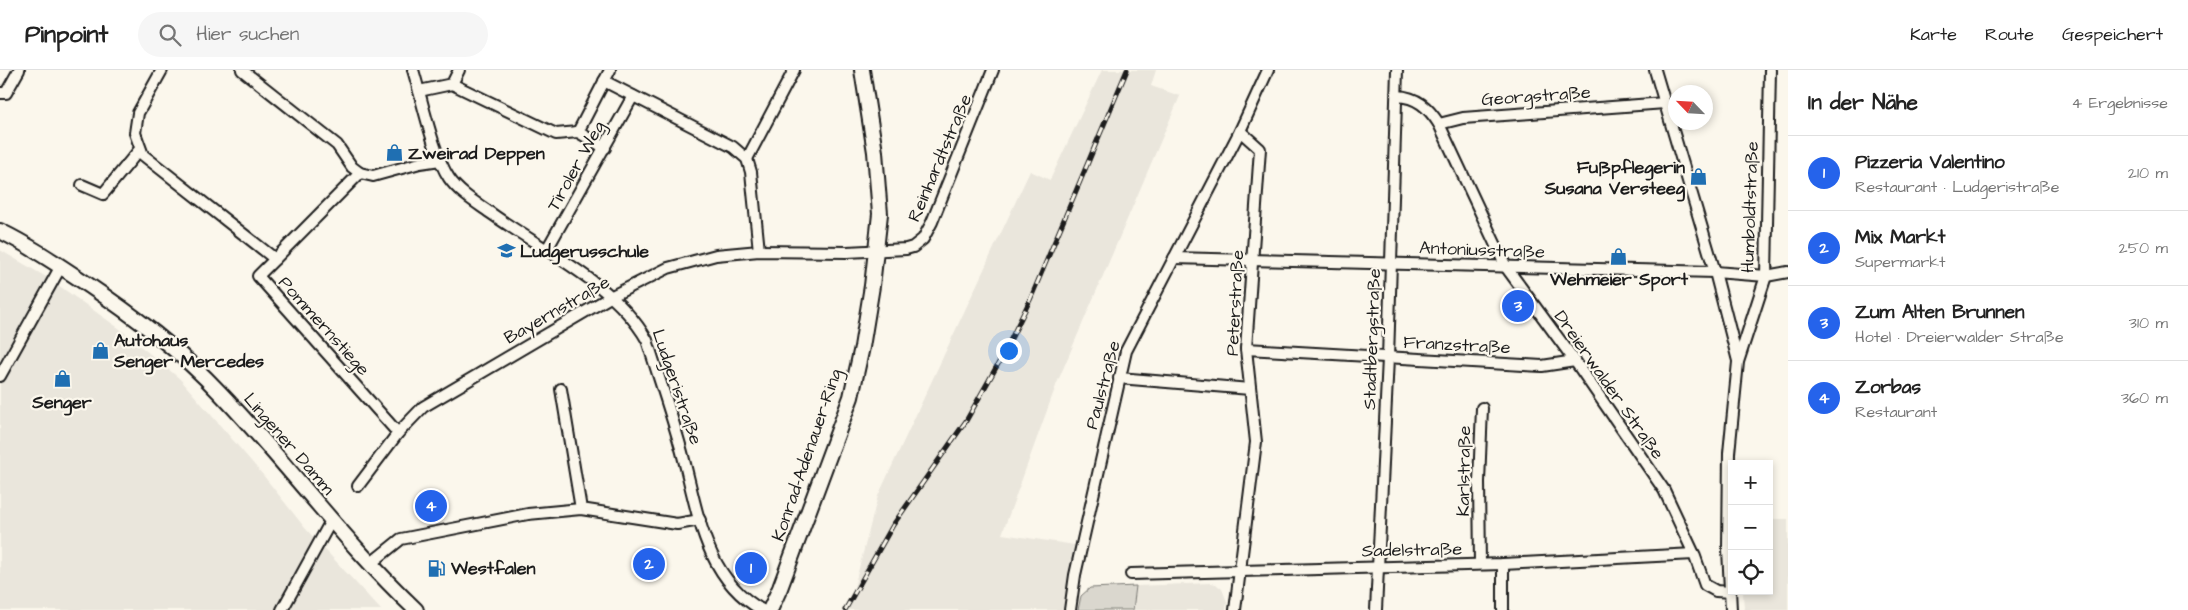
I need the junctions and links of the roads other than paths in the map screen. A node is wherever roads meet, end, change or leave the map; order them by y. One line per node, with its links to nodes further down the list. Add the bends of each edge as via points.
1 (19, 70): 17 (street, via 6,93)
2 (162, 70): 24 (street, via 138,113 135,133)
3 (242, 70): 28 (street, via 337,145 352,167)
4 (413, 70): 16 (street, Ludgeristraße)
5 (459, 70): 15 (street)
6 (610, 70): 14 (street, Tiroler Weg)
7 (794, 70): 26 (street)
8 (862, 70): 33 (main road, Konrad-Adenauer-Ring, via 875,152 880,214)
9 (993, 70): 33 (street, Reinhardtstraße, via 928,231 913,247)
10 (1268, 70): 22 (street)
11 (1397, 70): 19 (street, Stadtbergstraße)
12 (1655, 70): 20 (street)
13 (1770, 70): 42 (street, Humboldtstraße)
14 (604, 82): 18 (street); 23 (street, Tiroler Weg)
15 (452, 84): 16 (street); 23 (street, via 556,134)
16 (420, 91): 27 (street, Ludgeristraße)
17 (0, 93)
18 (633, 96): 25 (street, Tiroler Weg); 26 (street, via 733,147)
19 (1397, 96): 21 (street, Dreierwalder Straße, via 1421,103); 37 (street, Stadtbergstraße)
20 (1665, 103): 21 (street, Georgstraße, via 1463,118); 40 (street)
21 (1439, 124): 39 (street, Dreierwalder Straße)
22 (1240, 130): 34 (street, Paulstraße); 36 (street, Peterstraße, via 1260,149)
23 (578, 132): 25 (street)
24 (140, 148): 29 (street, via 103,194); 35 (street, Pommernstiege, via 160,170)
25 (605, 148): 31 (street, Tiroler Weg)
26 (747, 159): 32 (street)
27 (440, 160): 28 (street, via 373,176); 31 (street, Ludgeristraße, via 450,180 464,194)
28 (360, 172): 35 (street)
29 (82, 185)
30 (0, 231): 38 (main road, Lingener Damm)
31 (546, 251): 43 (street, Ludgeristraße)
32 (759, 251): 33 (street, Bayernstraße); 43 (street, Bayernstraße, via 716,255 668,268)
33 (876, 251): 71 (main road, Konrad-Adenauer-Ring, via 851,397)
34 (1174, 258): 36 (street, Antoniusstraße); 49 (street, Paulstraße, via 1126,351)
35 (274, 259): 53 (street, Pommernstiege, via 258,276)
36 (1253, 260): 37 (street, Antoniusstraße); 44 (street, Peterstraße)
37 (1391, 262): 39 (street, Antoniusstraße); 45 (street, Stadtbergstraße)
38 (61, 266): 48 (street); 57 (main road, Lingener Damm, via 134,316 191,363)
39 (1506, 268): 40 (street, Antoniusstraße); 46 (street, Dreierwalder Straße)
40 (1715, 272): 42 (street, Antoniusstraße); 47 (street)
41 (1788, 272): 42 (street, Antoniusstraße)
42 (1766, 276): 47 (street, Humboldtstraße)
43 (612, 296): 53 (street, Bayernstraße, via 423,408); 56 (street, Ludgeristraße, via 629,313 647,340 681,446)
44 (1246, 349): 45 (street, Franzstraße); 50 (street, Peterstraße)
45 (1388, 358): 46 (street, Franzstraße, via 1542,366); 63 (street, Stadtbergstraße)
46 (1575, 361): 59 (street, Dreierwalder Straße, via 1664,490)
47 (1738, 362): 58 (street, Humboldtstraße, via 1729,453)
48 (0, 376)
49 (1119, 378): 50 (street); 72 (street, Paulstraße)
50 (1250, 388): 64 (street, Peterstraße, via 1256,442)
51 (561, 389): 55 (street)
52 (1482, 408): 61 (street, Karlstraße)
53 (398, 433): 54 (street, Bayernstraße)
54 (358, 486)
55 (581, 509): 56 (street, via 670,523); 60 (street, via 528,514 401,539)
56 (700, 520): 70 (street, Ludgeristraße, via 722,575 749,603)
57 (331, 521): 60 (main road, Lingener Damm); 68 (street)
58 (1728, 550)
59 (1694, 554): 62 (street, Sadelstraße); 66 (street, Dreierwalder Straße, via 1705,585 1716,591)
60 (370, 564): 69 (main road, Lingener Damm)
61 (1480, 564): 62 (street, Sadelstraße); 63 (street, Sadelstraße)
62 (1503, 564): 75 (street)
63 (1378, 567): 64 (street, Sadelstraße); 74 (street, Stadtbergstraße)
64 (1240, 571): 65 (street, Sadelstraße); 73 (street, Peterstraße)
65 (1132, 574)
66 (1728, 592)
67 (1730, 595): 76 (street, Humboldtstraße)
68 (282, 610)
69 (416, 610)
70 (762, 610)
71 (770, 610)
72 (1070, 610)
73 (1235, 610)
74 (1376, 610)
75 (1503, 610)
76 (1731, 610)

